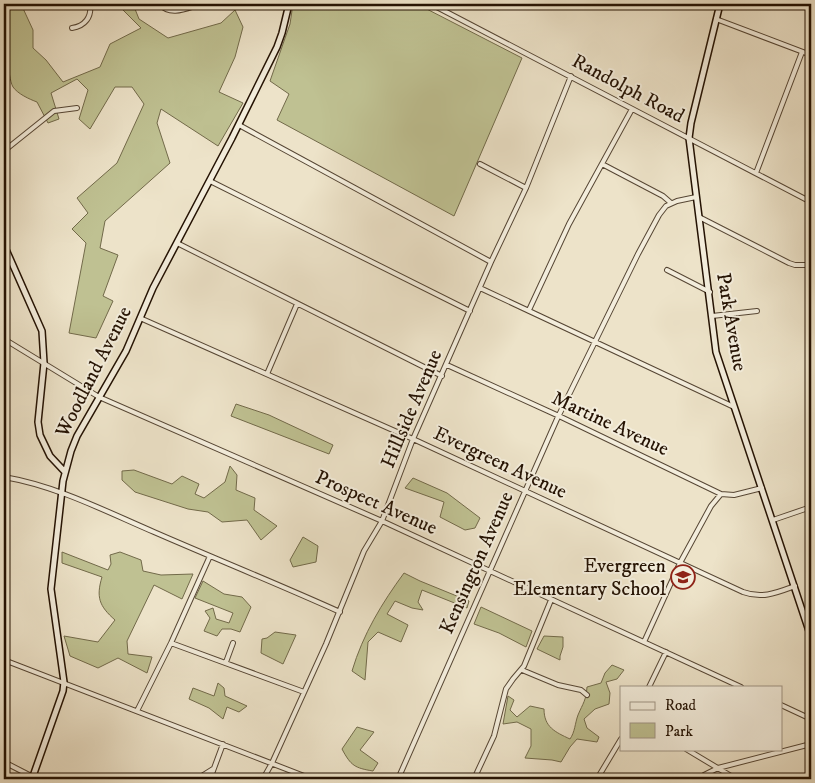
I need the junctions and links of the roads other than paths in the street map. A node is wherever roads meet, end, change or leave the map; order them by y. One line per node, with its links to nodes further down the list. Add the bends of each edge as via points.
1 (90, 4): 9 (street, via 86,22)
2 (159, 4): 3 (street, via 171,11)
3 (201, 4)
4 (289, 4): 15 (street, Woodland Avenue, via 282,33)
5 (431, 4): 12 (street, Randolph Road)
6 (708, 4): 7 (street)
7 (719, 5): 8 (street, Park Avenue)
8 (716, 19): 10 (street); 16 (street, Park Avenue)
9 (72, 28)
10 (802, 52): 11 (street); 20 (street)
11 (811, 55)
12 (572, 76): 14 (street, Randolph Road); 22 (street, Hillside Avenue)
13 (77, 108): 17 (street, via 54,111)
14 (632, 109): 16 (street, Randolph Road); 19 (street)
15 (239, 125): 21 (street, Woodland Avenue); 29 (street)
16 (689, 138): 20 (street, Randolph Road); 23 (street, Park Avenue)
17 (4, 152)
18 (480, 164): 22 (street)
19 (602, 164): 25 (street); 35 (street)
20 (756, 173): 24 (street, Randolph Road)
21 (210, 181): 27 (street, Woodland Avenue); 36 (street)
22 (526, 188): 29 (street, Hillside Avenue)
23 (696, 197): 25 (street); 26 (street, Park Avenue)
24 (811, 202)
25 (671, 203): 41 (street, Kensington Avenue, via 648,234)
26 (700, 217): 30 (street, via 789,263); 33 (street, Park Avenue)
27 (176, 244): 34 (street); 39 (street, Woodland Avenue)
28 (4, 245): 42 (street, via 42,331)
29 (491, 262): 32 (street, Hillside Avenue)
30 (811, 265)
31 (667, 270): 33 (street)
32 (480, 288): 35 (street); 36 (street, Hillside Avenue)
33 (710, 292): 38 (street, Park Avenue)
34 (297, 304): 44 (street); 45 (street)
35 (528, 310): 41 (street)
36 (470, 311): 43 (street, Hillside Avenue)
37 (758, 311): 38 (street)
38 (712, 316): 47 (street, Park Avenue, via 716,352)
39 (140, 318): 44 (street, Evergreen Avenue); 46 (street, Woodland Avenue, via 126,351)
40 (4, 339): 42 (street, Prospect Avenue)
41 (595, 341): 47 (street); 48 (street, Kensington Avenue)
42 (44, 363): 46 (street, Prospect Avenue); 50 (street, via 38,422 40,435 50,456)
43 (447, 365): 45 (street, Hillside Avenue); 48 (street, Martine Avenue)
44 (267, 374): 49 (street, Evergreen Avenue)
45 (442, 376): 49 (street, Hillside Avenue)
46 (99, 398): 50 (street, Woodland Avenue, via 77,436); 58 (street, Prospect Avenue)
47 (734, 407): 52 (street, Park Avenue)
48 (559, 416): 53 (street, Kensington Avenue); 55 (street, Martine Avenue)
49 (414, 439): 53 (street, Evergreen Avenue); 58 (street, Hillside Avenue)
50 (65, 472): 54 (street, Woodland Avenue)
51 (4, 477): 54 (street)
52 (762, 488): 55 (street, via 734,495); 57 (street, Park Avenue)
53 (525, 491): 60 (street, Evergreen Avenue); 61 (street, Kensington Avenue)
54 (62, 492): 59 (street); 73 (street, Woodland Avenue, via 51,589)
55 (722, 494): 60 (street, via 711,506)
56 (811, 507): 57 (street)
57 (773, 520): 62 (street, Park Avenue)
58 (382, 521): 61 (street, Prospect Avenue); 64 (street, Hillside Avenue, via 364,551)
59 (210, 556): 64 (street); 67 (street)
60 (680, 563): 62 (street, Evergreen Avenue, via 750,594 764,596); 66 (street)
61 (489, 571): 63 (street, Prospect Avenue); 94 (street, Kensington Avenue)
62 (794, 586): 65 (street, Park Avenue)
63 (551, 600): 66 (street, Prospect Avenue); 72 (street)
64 (340, 612): 76 (street, Hillside Avenue)
65 (811, 637)
66 (644, 642): 69 (street, Prospect Avenue)
67 (171, 643): 71 (street); 79 (street)
68 (234, 643): 71 (street)
69 (666, 652): 74 (street); 75 (street, Prospect Avenue)
70 (4, 660): 73 (street)
71 (226, 662): 76 (street)
72 (522, 670): 77 (street, via 558,685 581,690); 95 (street, via 506,689 494,736)
73 (64, 682): 79 (street); 89 (street, Woodland Avenue)
74 (649, 686)
75 (739, 686)
76 (304, 692): 86 (street, Hillside Avenue)
77 (587, 695)
78 (782, 705): 80 (street)
79 (137, 711): 82 (street)
80 (811, 719)
81 (620, 741): 96 (street)
82 (223, 744): 86 (street); 88 (street)
83 (811, 744): 87 (street)
84 (688, 750): 87 (street)
85 (4, 762): 89 (street)
86 (272, 763): 92 (street, Hillside Avenue); 93 (street)
87 (718, 768): 97 (street, via 704,774); 98 (street)
88 (213, 769): 90 (street); 91 (street)
89 (34, 779)
90 (197, 779)
91 (210, 779)
92 (263, 779)
93 (312, 779)
94 (398, 779)
95 (474, 779)
96 (598, 779)
97 (701, 779)
98 (736, 779)

